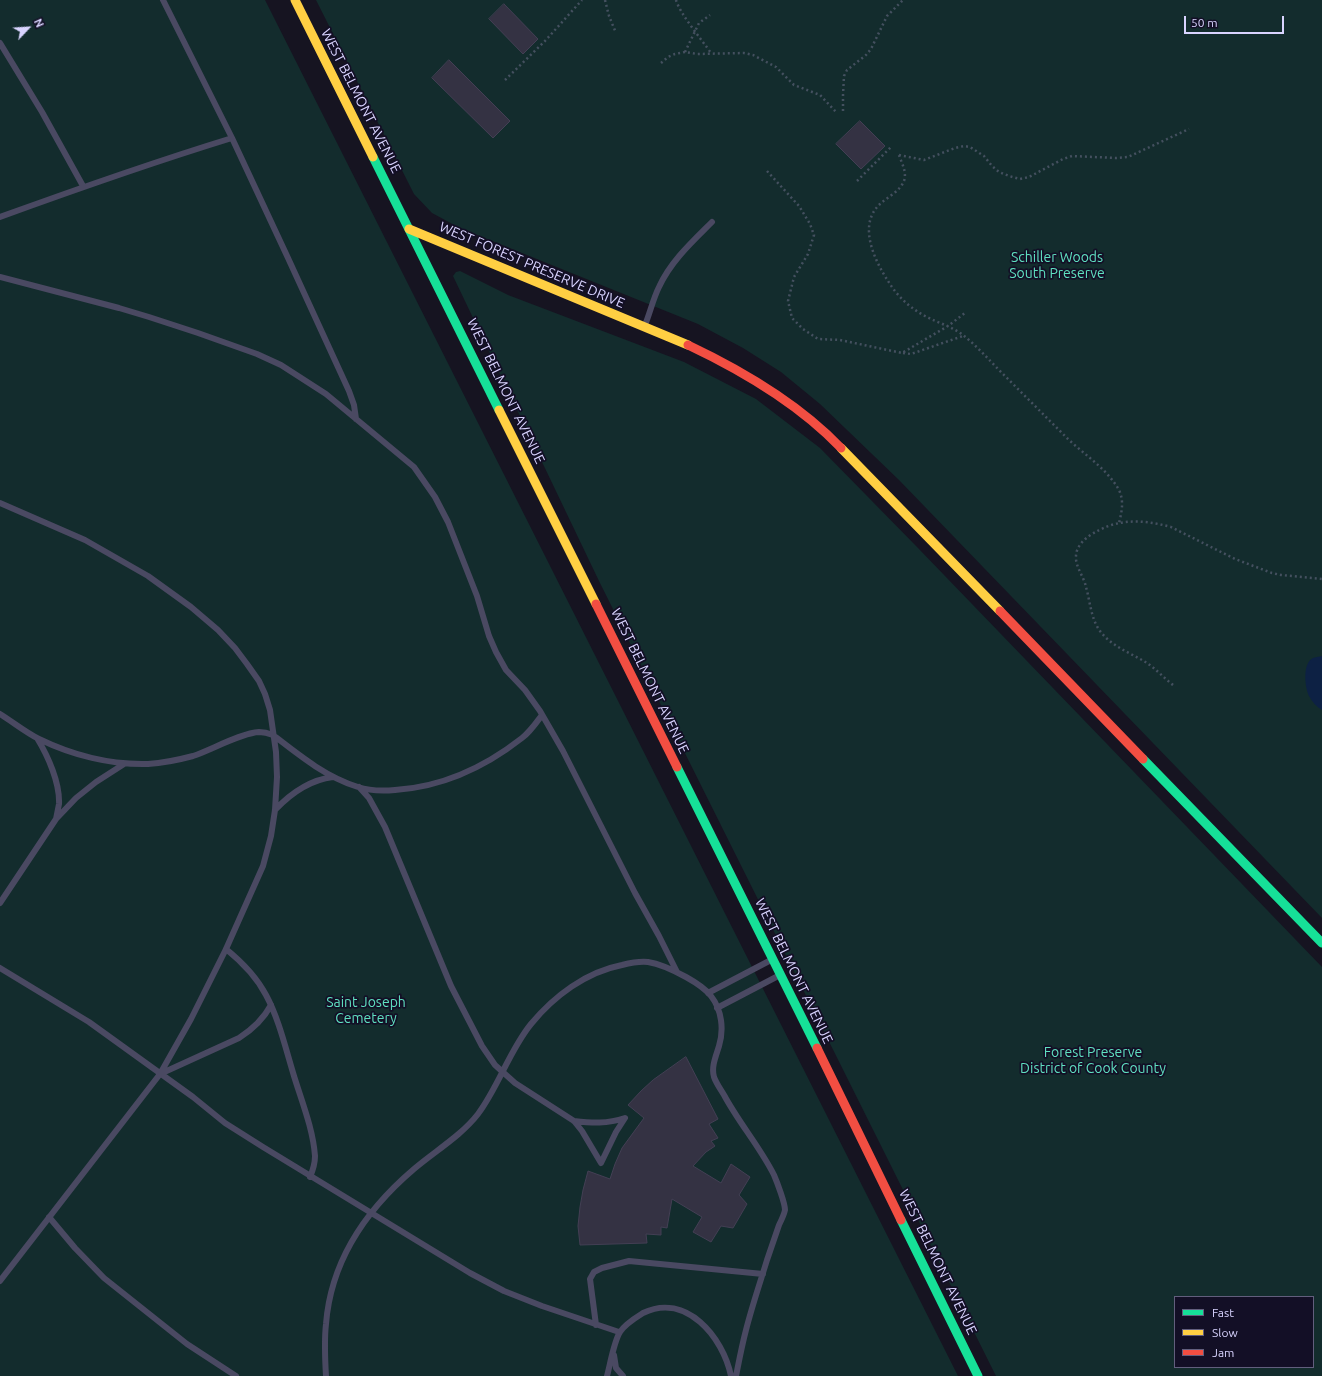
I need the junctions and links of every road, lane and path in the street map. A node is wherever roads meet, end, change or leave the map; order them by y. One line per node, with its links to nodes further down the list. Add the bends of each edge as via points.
1 (163, 0): 18 (lane)
2 (295, 0): 25 (main road, WEST BELMONT AVENUE)
3 (582, 0): 14 (path)
4 (605, 0): 9 (path)
5 (676, 0): 8 (path)
6 (902, 0): 15 (path, via 887,16 871,49 847,70 844,76)
7 (710, 15): 8 (path, via 699,23)
8 (696, 32): 11 (path); 12 (path)
9 (616, 33)
10 (0, 43): 22 (lane)
11 (685, 52): 12 (path); 13 (path, via 674,54)
12 (711, 54): 16 (path, via 744,53 763,59 776,67 794,85 820,94)
13 (661, 63)
14 (505, 80)
15 (843, 111)
16 (836, 113)
17 (1189, 129): 28 (path, via 1128,157 1072,156 1030,177 1020,179 999,172 984,156 970,147 955,148 924,160 899,155 904,168 904,180 901,186 874,211 869,224 871,247 888,281 903,301 925,316)
18 (232, 138): 22 (lane); 32 (lane, via 349,391)
19 (891, 147): 21 (path)
20 (767, 171): 31 (path, via 799,206 814,235 808,254 794,277 788,301 792,318 802,329 818,339 840,340)
21 (857, 181)
22 (83, 186): 23 (lane)
23 (0, 217)
24 (712, 222): 29 (lane, via 668,270)
25 (409, 229): 29 (main road, WEST FOREST PRESERVE DRIVE); 49 (main road, WEST BELMONT AVENUE)
26 (0, 277): 32 (lane, via 149,317 256,354 302,378)
27 (965, 313): 28 (path)
28 (948, 326): 30 (path); 31 (path)
29 (645, 327): 47 (main road, WEST FOREST PRESERVE DRIVE, via 711,356 746,376 778,396 831,437)
30 (963, 336): 31 (path, via 911,354); 34 (path, via 1110,476 1120,492 1122,501)
31 (902, 353)
32 (356, 419): 38 (lane, via 414,467 435,497 462,555 496,652 506,670 525,690)
33 (0, 503): 39 (lane, via 85,540 148,576 218,630 235,648 258,681 270,710)
34 (1120, 523): 35 (path, via 1148,522 1171,526 1235,559 1272,573); 36 (path, via 1108,526 1086,539 1076,554 1095,622 1109,640 1148,664)
35 (1322, 579)
36 (1173, 685)
37 (0, 714): 40 (lane)
38 (542, 716): 43 (lane, via 523,737 470,771 429,785 408,789 382,791); 51 (lane, via 563,751)
39 (273, 735): 41 (lane, via 257,732 170,762); 42 (lane, via 313,766); 44 (lane, via 277,777)
40 (37, 738): 41 (lane, via 64,750); 45 (lane, via 50,762 58,790)
41 (124, 764): 45 (lane, via 81,794)
42 (335, 777): 43 (lane); 44 (lane, via 318,780 297,790)
43 (359, 787): 56 (lane, via 369,798 385,827 466,1016 482,1046)
44 (275, 810): 48 (lane, via 263,866)
45 (56, 819): 46 (lane)
46 (0, 903)
47 (1322, 944)
48 (226, 949): 54 (lane, via 251,972); 57 (lane)
49 (773, 959): 52 (main road, WEST BELMONT AVENUE); 53 (lane)
50 (0, 968): 57 (lane, via 89,1022)
51 (677, 972): 53 (lane); 56 (lane, via 647,962 634,962 615,966 579,982 545,1008 530,1025)
52 (781, 975): 55 (lane); 73 (main road, WEST BELMONT AVENUE)
53 (708, 993): 55 (lane)
54 (271, 1005): 57 (lane, via 250,1032); 59 (lane, via 312,1136 315,1156)
55 (718, 1008): 62 (lane, via 722,1029 714,1060 713,1076 774,1177 785,1209)
56 (503, 1073): 58 (lane, via 514,1083); 60 (lane, via 477,1116 453,1139 402,1179)
57 (160, 1074): 59 (lane, via 225,1123); 61 (lane)
58 (574, 1121): 58 (lane, via 601,1163 625,1118 613,1122)
59 (310, 1177): 60 (lane)
60 (370, 1214): 64 (lane, via 504,1291); 68 (lane, via 343,1257 329,1301 326,1323)
61 (49, 1217): 63 (lane); 67 (lane, via 109,1282 187,1344)
62 (763, 1274): 64 (lane, via 629,1261 602,1268 594,1272 590,1278); 72 (lane)
63 (0, 1281)
64 (596, 1325): 65 (lane)
65 (620, 1332): 66 (lane); 71 (lane, via 633,1319 661,1307 688,1313 700,1321 718,1342)
66 (613, 1351): 69 (lane); 70 (lane, via 616,1368)
67 (236, 1376)
68 (326, 1376)
69 (607, 1376)
70 (623, 1376)
71 (731, 1376)
72 (736, 1376)
73 (978, 1376)

